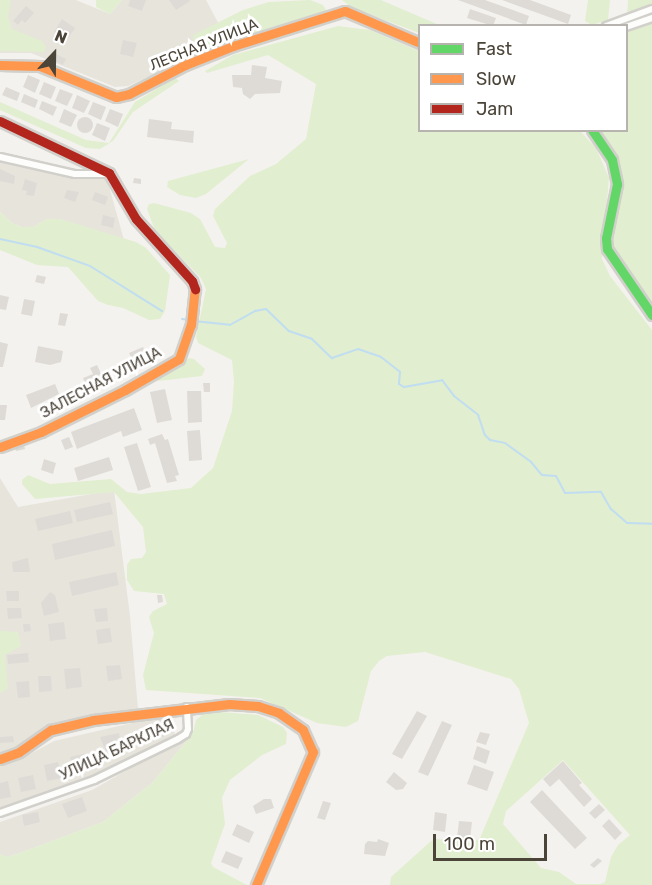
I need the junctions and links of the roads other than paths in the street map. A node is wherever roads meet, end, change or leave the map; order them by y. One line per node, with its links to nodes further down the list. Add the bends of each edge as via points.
1 (652, 9): 3 (street)
2 (652, 18): 4 (street)
3 (611, 24)
4 (628, 27)
5 (418, 42): 6 (street, ЛЕСНАЯ УЛИЦА, via 345,11 233,46 116,97 40,66)
6 (0, 65)
7 (0, 122): 10 (street)
8 (593, 132): 11 (street, via 612,160 618,184 607,249)
9 (0, 157): 10 (street, via 75,174)
10 (109, 173): 12 (street, ЗАЛЕСНАЯ УЛИЦА, via 147,233 192,281 196,293 182,355 125,390 41,432)
11 (652, 315)
12 (0, 447)
13 (187, 707): 14 (street, УЛИЦА БАРКЛАЯ, via 68,724); 15 (street, УЛИЦА БАРКЛАЯ, via 188,729 178,739 94,780); 16 (street, УЛИЦА БАРКЛАЯ, via 229,704 258,706 279,713 303,730 313,752)
14 (0, 759)
15 (0, 813)
16 (256, 885)

